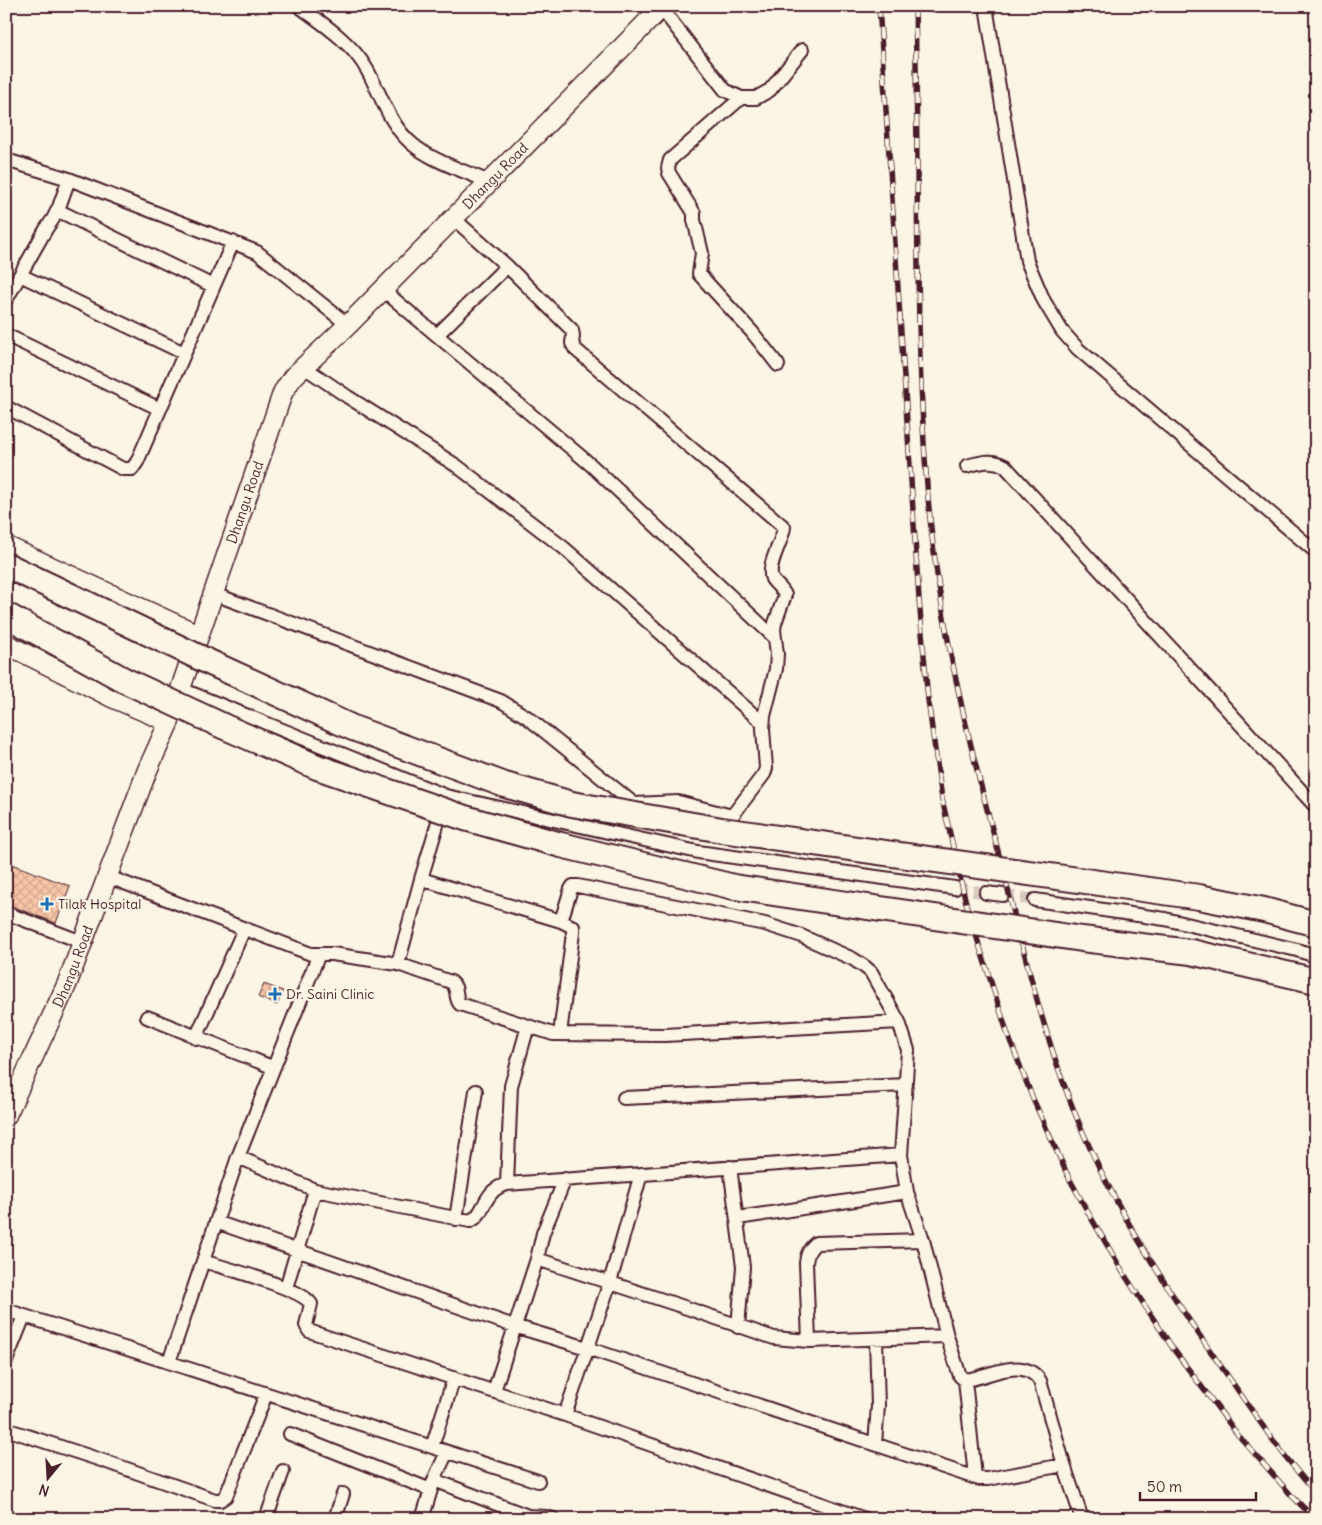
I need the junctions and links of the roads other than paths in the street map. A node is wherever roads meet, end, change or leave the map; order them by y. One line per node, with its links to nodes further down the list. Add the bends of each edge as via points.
1 (300, 6): 8 (street, via 345,42 366,68 381,101 411,143 426,154)
2 (986, 6): 27 (street, via 1027,261 1044,302 1078,349)
3 (662, 7): 5 (street, via 725,90); 8 (street, Dhangu Road)
4 (802, 50): 5 (street, via 770,90 756,98)
5 (742, 98): 21 (street, via 670,160 668,168 694,213 702,254 699,274)
6 (6, 160): 7 (street)
7 (69, 179): 9 (street); 11 (street)
8 (489, 182): 10 (street, Dhangu Road)
9 (58, 210): 13 (street); 14 (street)
10 (454, 218): 12 (street); 15 (street, Dhangu Road)
11 (232, 242): 14 (street); 17 (street, via 258,252)
12 (507, 266): 19 (street); 32 (street, via 572,330 575,349 782,524 783,533 771,566 772,578 785,595 775,623)
13 (20, 275): 16 (street); 20 (street)
14 (214, 286): 20 (street)
15 (383, 290): 17 (street, Dhangu Road); 19 (street)
16 (6, 300)
17 (348, 325): 22 (street, Dhangu Road)
18 (6, 335): 24 (street)
19 (437, 335): 32 (street, via 591,465)
20 (184, 353): 24 (street)
21 (778, 365)
22 (304, 367): 29 (street, Dhangu Road, via 283,392); 36 (street, via 457,466 556,542)
23 (6, 407): 24 (street, via 128,470 136,466)
24 (160, 409)
25 (968, 466): 38 (street, via 996,461 1005,466)
26 (6, 546): 31 (street)
27 (1316, 552)
28 (6, 565): 47 (highway, bridge, via 353,728 505,785 572,804 722,830 1199,897)
29 (214, 594): 31 (street, Dhangu Road); 36 (street, via 501,701 527,717 634,804 678,802 732,816 766,771)
30 (6, 615): 53 (highway, bridge, via 126,681 225,727 317,767 465,818 734,887 1082,939 1192,952)
31 (200, 635): 34 (street, Dhangu Road)
32 (775, 638): 36 (street, via 776,669)
33 (6, 644): 35 (street, via 113,698)
34 (181, 689): 35 (street, Dhangu Road); 37 (street)
35 (169, 722): 39 (street, Dhangu Road)
36 (763, 723)
37 (446, 796): 40 (street); 41 (street, via 698,852)
38 (1316, 807)
39 (106, 876): 48 (street); 49 (street, Dhangu Road)
40 (421, 878): 46 (street); 52 (street)
41 (955, 888)
42 (986, 892): 43 (street)
43 (1003, 895)
44 (1035, 900): 51 (street, via 1165,919)
45 (6, 913): 49 (street)
46 (561, 921): 55 (street, via 571,889 578,886 786,930 865,967); 57 (street, via 573,926 573,933)
47 (1316, 924)
48 (244, 929): 50 (street); 58 (street)
49 (82, 942): 63 (street, Dhangu Road, via 67,984)
50 (319, 954): 52 (street); 59 (street)
51 (1316, 956)
52 (398, 964): 56 (street, via 454,983 460,1004)
53 (1316, 982)
54 (146, 1017): 58 (street)
55 (899, 1022): 57 (street, via 665,1035); 60 (street, via 908,1050)
56 (528, 1026): 57 (street); 69 (street, via 511,1086)
57 (560, 1034)
58 (196, 1038): 59 (street)
59 (272, 1067): 65 (street)
60 (906, 1085): 62 (street); 64 (street)
61 (476, 1091): 73 (street)
62 (624, 1098)
63 (6, 1116)
64 (901, 1155): 66 (street); 71 (street)
65 (238, 1157): 70 (street); 74 (street)
66 (730, 1167): 67 (street); 72 (street)
67 (640, 1174): 68 (street); 79 (street)
68 (565, 1179): 69 (street); 77 (street, via 543,1233)
69 (506, 1184): 73 (street, via 493,1190 474,1220)
70 (314, 1190): 73 (street); 76 (street)
71 (907, 1192): 72 (street); 75 (street)
72 (738, 1218): 84 (street, via 743,1267)
73 (456, 1219)
74 (216, 1222): 76 (street); 78 (street)
75 (923, 1240): 85 (street); 87 (street, via 816,1243 812,1246 806,1263)
76 (297, 1250): 80 (street); 83 (street)
77 (537, 1259): 79 (street); 83 (street)
78 (203, 1261): 80 (street); 90 (street)
79 (610, 1282): 84 (street); 88 (street)
80 (286, 1288): 91 (street, via 310,1302 308,1331)
81 (6, 1310): 82 (street)
82 (24, 1316): 89 (street); 90 (street)
83 (514, 1326): 88 (street); 93 (street)
84 (738, 1326): 87 (street, via 774,1338)
85 (947, 1336): 86 (street); 92 (street, via 960,1376)
86 (876, 1339): 87 (street); 98 (street)
87 (809, 1341)
88 (587, 1348): 95 (street); 98 (street)
89 (6, 1361)
90 (169, 1362): 94 (street)
91 (454, 1378): 93 (street); 99 (street)
92 (965, 1380): 101 (street, via 1013,1368 1036,1374); 103 (street)
93 (494, 1391): 95 (street)
94 (266, 1394): 96 (street, via 226,1496 220,1500); 99 (street)
95 (565, 1415): 111 (street)
96 (6, 1429)
97 (290, 1434): 105 (street)
98 (875, 1444): 103 (street)
99 (432, 1447): 100 (street)
100 (447, 1452): 104 (street); 105 (street)
101 (1064, 1465): 103 (street, via 988,1479); 112 (street)
102 (283, 1471): 107 (street)
103 (975, 1477)
104 (538, 1481)
105 (433, 1485): 109 (street); 110 (street, via 528,1516)
106 (343, 1494): 108 (street)
107 (266, 1519)
108 (335, 1519)
109 (422, 1519)
110 (554, 1519)
111 (864, 1519)
112 (1082, 1519)

